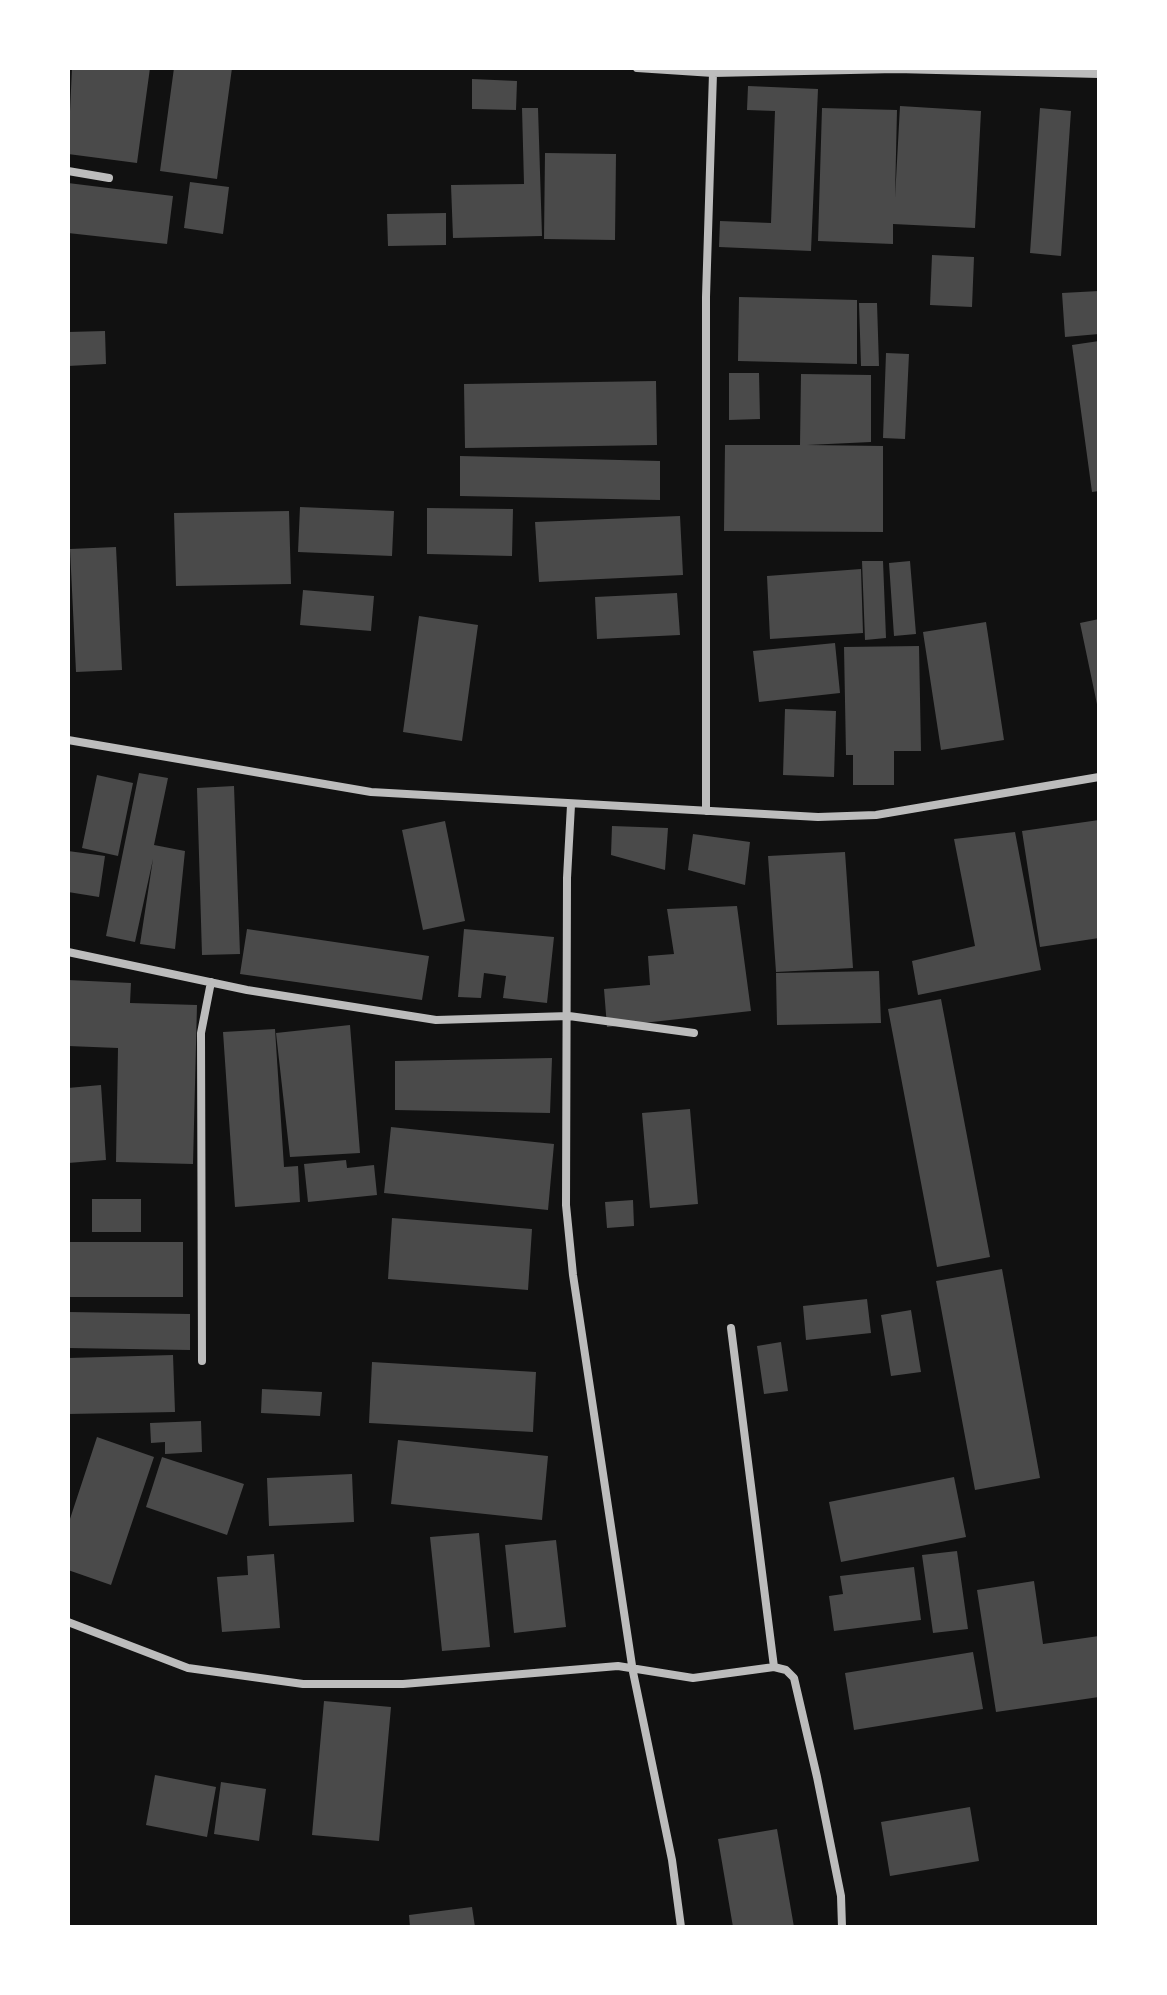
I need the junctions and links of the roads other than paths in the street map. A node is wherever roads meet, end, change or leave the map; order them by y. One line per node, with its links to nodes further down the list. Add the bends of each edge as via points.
1 (637, 68): 2 (street)
2 (713, 73): 3 (street, via 896,69); 9 (street, via 706,297)
3 (1099, 74)
4 (68, 171): 5 (street)
5 (109, 178)
6 (68, 740): 8 (street, via 371,792)
7 (1099, 777): 9 (street, via 876,815)
8 (571, 805): 9 (street); 12 (street)
9 (706, 811)
10 (68, 952): 11 (street)
11 (211, 982): 12 (street, via 436,1020); 15 (street, via 201,1033)
12 (569, 1016): 13 (street); 18 (street, via 566,1205)
13 (694, 1033)
14 (731, 1328): 17 (street)
15 (202, 1361)
16 (68, 1622): 18 (street, via 188,1668 303,1684 403,1684 618,1666)
17 (774, 1667): 18 (street, via 693,1678); 20 (street, via 794,1678 841,1896)
18 (633, 1672): 19 (street)
19 (681, 1927)
20 (842, 1927)

